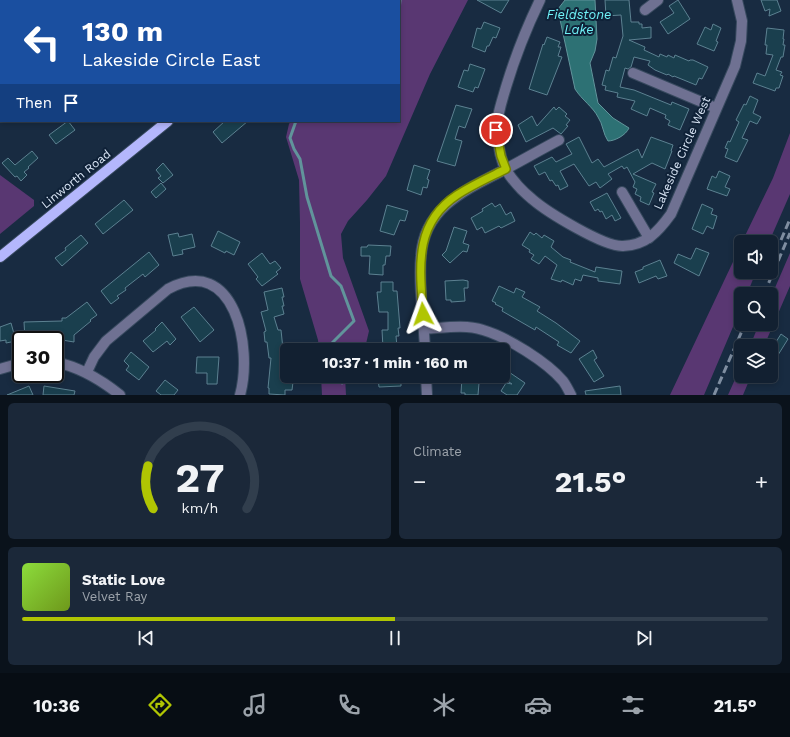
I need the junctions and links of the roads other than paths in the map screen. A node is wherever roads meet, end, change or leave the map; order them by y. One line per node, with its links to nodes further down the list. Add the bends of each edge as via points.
1 (540, 0): 9 (street, Lakeside Circle West, via 526,28 500,105 496,130)
2 (658, 0): 4 (street)
3 (737, 0): 6 (street, Lakeside Circle West, via 742,21 741,41 735,66)
4 (645, 10)
5 (633, 73): 6 (street)
6 (716, 108): 11 (street, Lakeside Circle West, via 671,214)
7 (167, 122): 12 (main road, Linworth Road)
8 (559, 140): 9 (street)
9 (506, 169): 11 (street, Lakeside Circle West, via 518,186 533,200 594,238 621,246); 13 (street, via 456,196 441,208 431,222 421,254)
10 (622, 192): 11 (street)
11 (649, 238)
12 (0, 257)
13 (424, 329): 14 (street); 23 (street, via 482,329 500,337 544,364 564,382)
14 (425, 343)
15 (64, 364): 18 (street)
16 (12, 366): 17 (street)
17 (0, 370)
18 (87, 372): 20 (street); 21 (street, via 106,341 168,289 187,282 202,281 218,288 227,297 235,313 244,354)
19 (426, 383): 22 (street)
20 (120, 395)
21 (240, 395)
22 (427, 395)
23 (571, 395)

